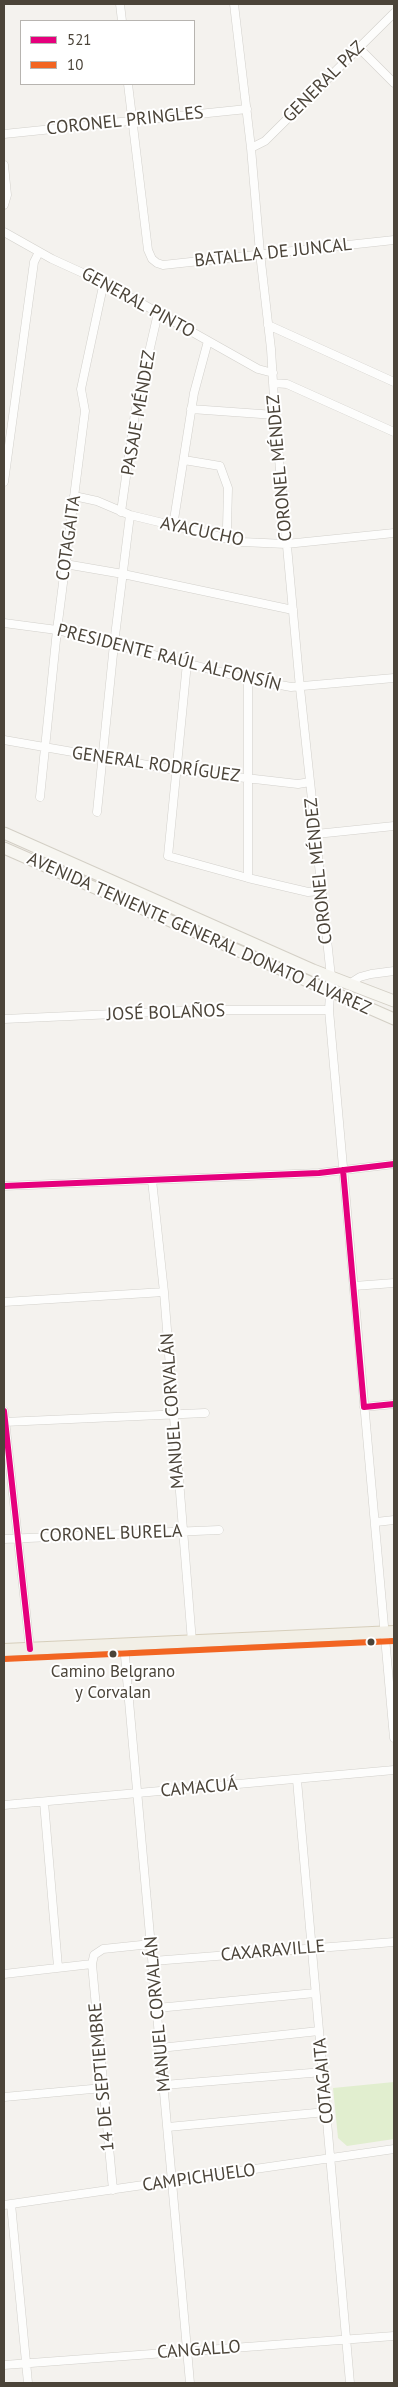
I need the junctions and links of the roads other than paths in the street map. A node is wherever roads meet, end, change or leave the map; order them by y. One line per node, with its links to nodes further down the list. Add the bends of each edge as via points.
1 (120, 4): 4 (street)
2 (234, 4): 8 (street, CORONEL MÉNDEZ)
3 (394, 13): 5 (street, GENERAL PAZ)
4 (122, 20)
5 (359, 48): 6 (street); 11 (street, GENERAL PAZ, via 265,141)
6 (394, 83)
7 (128, 85): 9 (street)
8 (247, 109): 9 (street, CORONEL PRINGLES); 11 (street, CORONEL MÉNDEZ)
9 (132, 120): 10 (street, CORONEL PRINGLES); 17 (street, BATALLA DE JUNCAL, via 148,250 152,259 163,265)
10 (4, 134)
11 (252, 148): 17 (street, CORONEL MÉNDEZ)
12 (4, 165): 13 (street)
13 (5, 203)
14 (4, 232): 16 (street, GENERAL PINTO)
15 (394, 240): 17 (street, BATALLA DE JUNCAL)
16 (39, 252): 18 (street, GENERAL PINTO); 29 (street, via 34,262)
17 (260, 253): 20 (street, CORONEL MÉNDEZ)
18 (107, 284): 19 (street, GENERAL PINTO); 30 (street, COTAGAITA, via 102,291 80,389 85,411)
19 (158, 313): 21 (street, GENERAL PINTO); 31 (street, PASAJE MÉNDEZ, via 135,413)
20 (268, 325): 22 (street, CORONEL MÉNDEZ); 23 (street)
21 (208, 342): 22 (street, GENERAL PINTO, via 258,369); 25 (street)
22 (273, 373): 24 (street, CORONEL MÉNDEZ)
23 (394, 382)
24 (273, 383): 26 (street, CORONEL MÉNDEZ); 27 (street, via 288,384)
25 (191, 409): 26 (street); 28 (street)
26 (275, 415): 36 (street, CORONEL MÉNDEZ)
27 (394, 432)
28 (184, 460): 33 (street); 35 (street, via 220,466 228,488 227,528)
29 (4, 480)
30 (74, 496): 31 (street, AYACUCHO, via 97,501); 37 (street, COTAGAITA)
31 (121, 512): 32 (street, AYACUCHO)
32 (130, 515): 33 (street, AYACUCHO); 38 (street)
33 (173, 526): 35 (street, AYACUCHO)
34 (394, 533): 36 (street, AYACUCHO)
35 (223, 538): 36 (street, AYACUCHO)
36 (286, 544): 39 (street, CORONEL MÉNDEZ)
37 (65, 564): 38 (street); 41 (street, COTAGAITA)
38 (123, 574): 39 (street); 42 (street)
39 (293, 610): 46 (street, CORONEL MÉNDEZ)
40 (4, 623): 41 (street, PRESIDENTE RAÚL ALFONSÍN)
41 (57, 630): 42 (street, PRESIDENTE RAÚL ALFONSÍN); 48 (street, COTAGAITA)
42 (114, 644): 43 (street, PRESIDENTE RAÚL ALFONSÍN); 49 (street)
43 (187, 663): 45 (street, PRESIDENTE RAÚL ALFONSÍN); 50 (street)
44 (394, 678): 46 (street, PRESIDENTE RAÚL ALFONSÍN)
45 (248, 679): 46 (street, PRESIDENTE RAÚL ALFONSÍN); 51 (street)
46 (300, 688): 52 (street, CORONEL MÉNDEZ)
47 (4, 740): 48 (street, GENERAL RODRÍGUEZ)
48 (45, 748): 49 (street, GENERAL RODRÍGUEZ); 53 (street, COTAGAITA)
49 (103, 758): 50 (street, GENERAL RODRÍGUEZ); 54 (street)
50 (176, 770): 51 (street, GENERAL RODRÍGUEZ); 59 (street, via 167,854)
51 (246, 778): 52 (street, GENERAL RODRÍGUEZ, via 298,784); 59 (street)
52 (310, 782): 57 (street, CORONEL MÉNDEZ)
53 (40, 797)
54 (97, 812)
55 (394, 826): 57 (street)
56 (4, 833): 62 (main road, AVENIDA TENIENTE GENERAL DONATO ÁLVAREZ)
57 (316, 834): 60 (street, CORONEL MÉNDEZ)
58 (4, 848): 64 (main road, AVENIDA TENIENTE GENERAL DONATO ÁLVAREZ)
59 (248, 878): 60 (street, via 308,892)
60 (320, 891): 62 (street, CORONEL MÉNDEZ)
61 (394, 971): 63 (street, via 360,977)
62 (331, 977): 63 (main road, AVENIDA TENIENTE GENERAL DONATO ÁLVAREZ); 64 (street, CORONEL MÉNDEZ)
63 (349, 984): 65 (main road, AVENIDA TENIENTE GENERAL DONATO ÁLVAREZ)
64 (331, 993): 66 (street, CORONEL MÉNDEZ); 68 (main road, AVENIDA TENIENTE GENERAL DONATO ÁLVAREZ)
65 (394, 1001)
66 (328, 1010): 67 (street, JOSÉ BOLAÑOS, via 202,1010); 70 (street, CORONEL MÉNDEZ)
67 (4, 1019)
68 (394, 1019)
69 (394, 1164): 70 (street)
70 (343, 1170): 71 (street); 74 (street, CORONEL MÉNDEZ)
71 (152, 1180): 72 (street); 75 (street, MANUEL CORVALÁN)
72 (4, 1186)
73 (394, 1283): 74 (street)
74 (354, 1286): 78 (street, CORONEL MÉNDEZ)
75 (164, 1292): 76 (street); 81 (street, MANUEL CORVALÁN)
76 (4, 1302)
77 (394, 1404): 78 (street)
78 (364, 1407): 84 (street, CORONEL MÉNDEZ)
79 (4, 1411): 82 (street)
80 (205, 1413): 81 (street)
81 (174, 1415): 82 (street); 86 (street, MANUEL CORVALÁN)
82 (4, 1422): 87 (street)
83 (394, 1520): 84 (street)
84 (376, 1522): 89 (street, CORONEL MÉNDEZ)
85 (219, 1530): 86 (street, CORONEL BURELA)
86 (182, 1531): 87 (street, CORONEL BURELA); 90 (street, MANUEL CORVALÁN)
87 (17, 1538): 88 (street, CORONEL BURELA); 92 (street)
88 (4, 1539)
89 (390, 1632): 90 (main road); 94 (street, CORONEL MÉNDEZ)
90 (192, 1642): 91 (main road)
91 (124, 1645): 92 (main road); 97 (street, MANUEL CORVALÁN)
92 (30, 1649): 93 (main road)
93 (4, 1650)
94 (394, 1738)
95 (394, 1770): 96 (street, CAMACUÁ)
96 (297, 1780): 97 (street, CAMACUÁ); 102 (street, COTAGAITA)
97 (138, 1793): 98 (street, CAMACUÁ); 101 (street, MANUEL CORVALÁN)
98 (44, 1802): 99 (street, CAMACUÁ); 105 (street)
99 (4, 1805)
100 (394, 1942): 102 (street, CAXARAVILLE)
101 (151, 1944): 103 (street, MANUEL CORVALÁN); 104 (street, via 103,1949 94,1955)
102 (312, 1947): 103 (street, CAXARAVILLE); 107 (street, COTAGAITA)
103 (153, 1961): 108 (street, MANUEL CORVALÁN)
104 (92, 1964): 105 (street); 113 (street, 14 DE SEPTIEMBRE)
105 (58, 1967): 106 (street)
106 (4, 1974)
107 (315, 1993): 108 (street); 109 (street, COTAGAITA)
108 (156, 2008): 110 (street, MANUEL CORVALÁN)
109 (319, 2031): 110 (street); 111 (street, COTAGAITA)
110 (160, 2048): 112 (street, MANUEL CORVALÁN)
111 (323, 2072): 112 (street); 115 (street, COTAGAITA)
112 (164, 2085): 116 (street, MANUEL CORVALÁN)
113 (103, 2088): 114 (street); 120 (street, 14 DE SEPTIEMBRE)
114 (4, 2097)
115 (326, 2112): 116 (street); 118 (street, COTAGAITA)
116 (168, 2127): 119 (street, MANUEL CORVALÁN)
117 (394, 2149): 118 (street, CAMPICHUELO)
118 (331, 2158): 119 (street, CAMPICHUELO); 123 (street, COTAGAITA)
119 (171, 2182): 120 (street, CAMPICHUELO); 124 (street, MANUEL CORVALÁN)
120 (113, 2190): 121 (street, CAMPICHUELO)
121 (8, 2205): 125 (street)
122 (394, 2336): 123 (street, CANGALLO)
123 (346, 2340): 124 (street, CANGALLO); 129 (street, COTAGAITA)
124 (187, 2351): 125 (street, CANGALLO); 128 (street, MANUEL CORVALÁN)
125 (26, 2363): 126 (street, CANGALLO); 127 (street)
126 (4, 2365)
127 (28, 2383)
128 (190, 2383)
129 (350, 2383)

